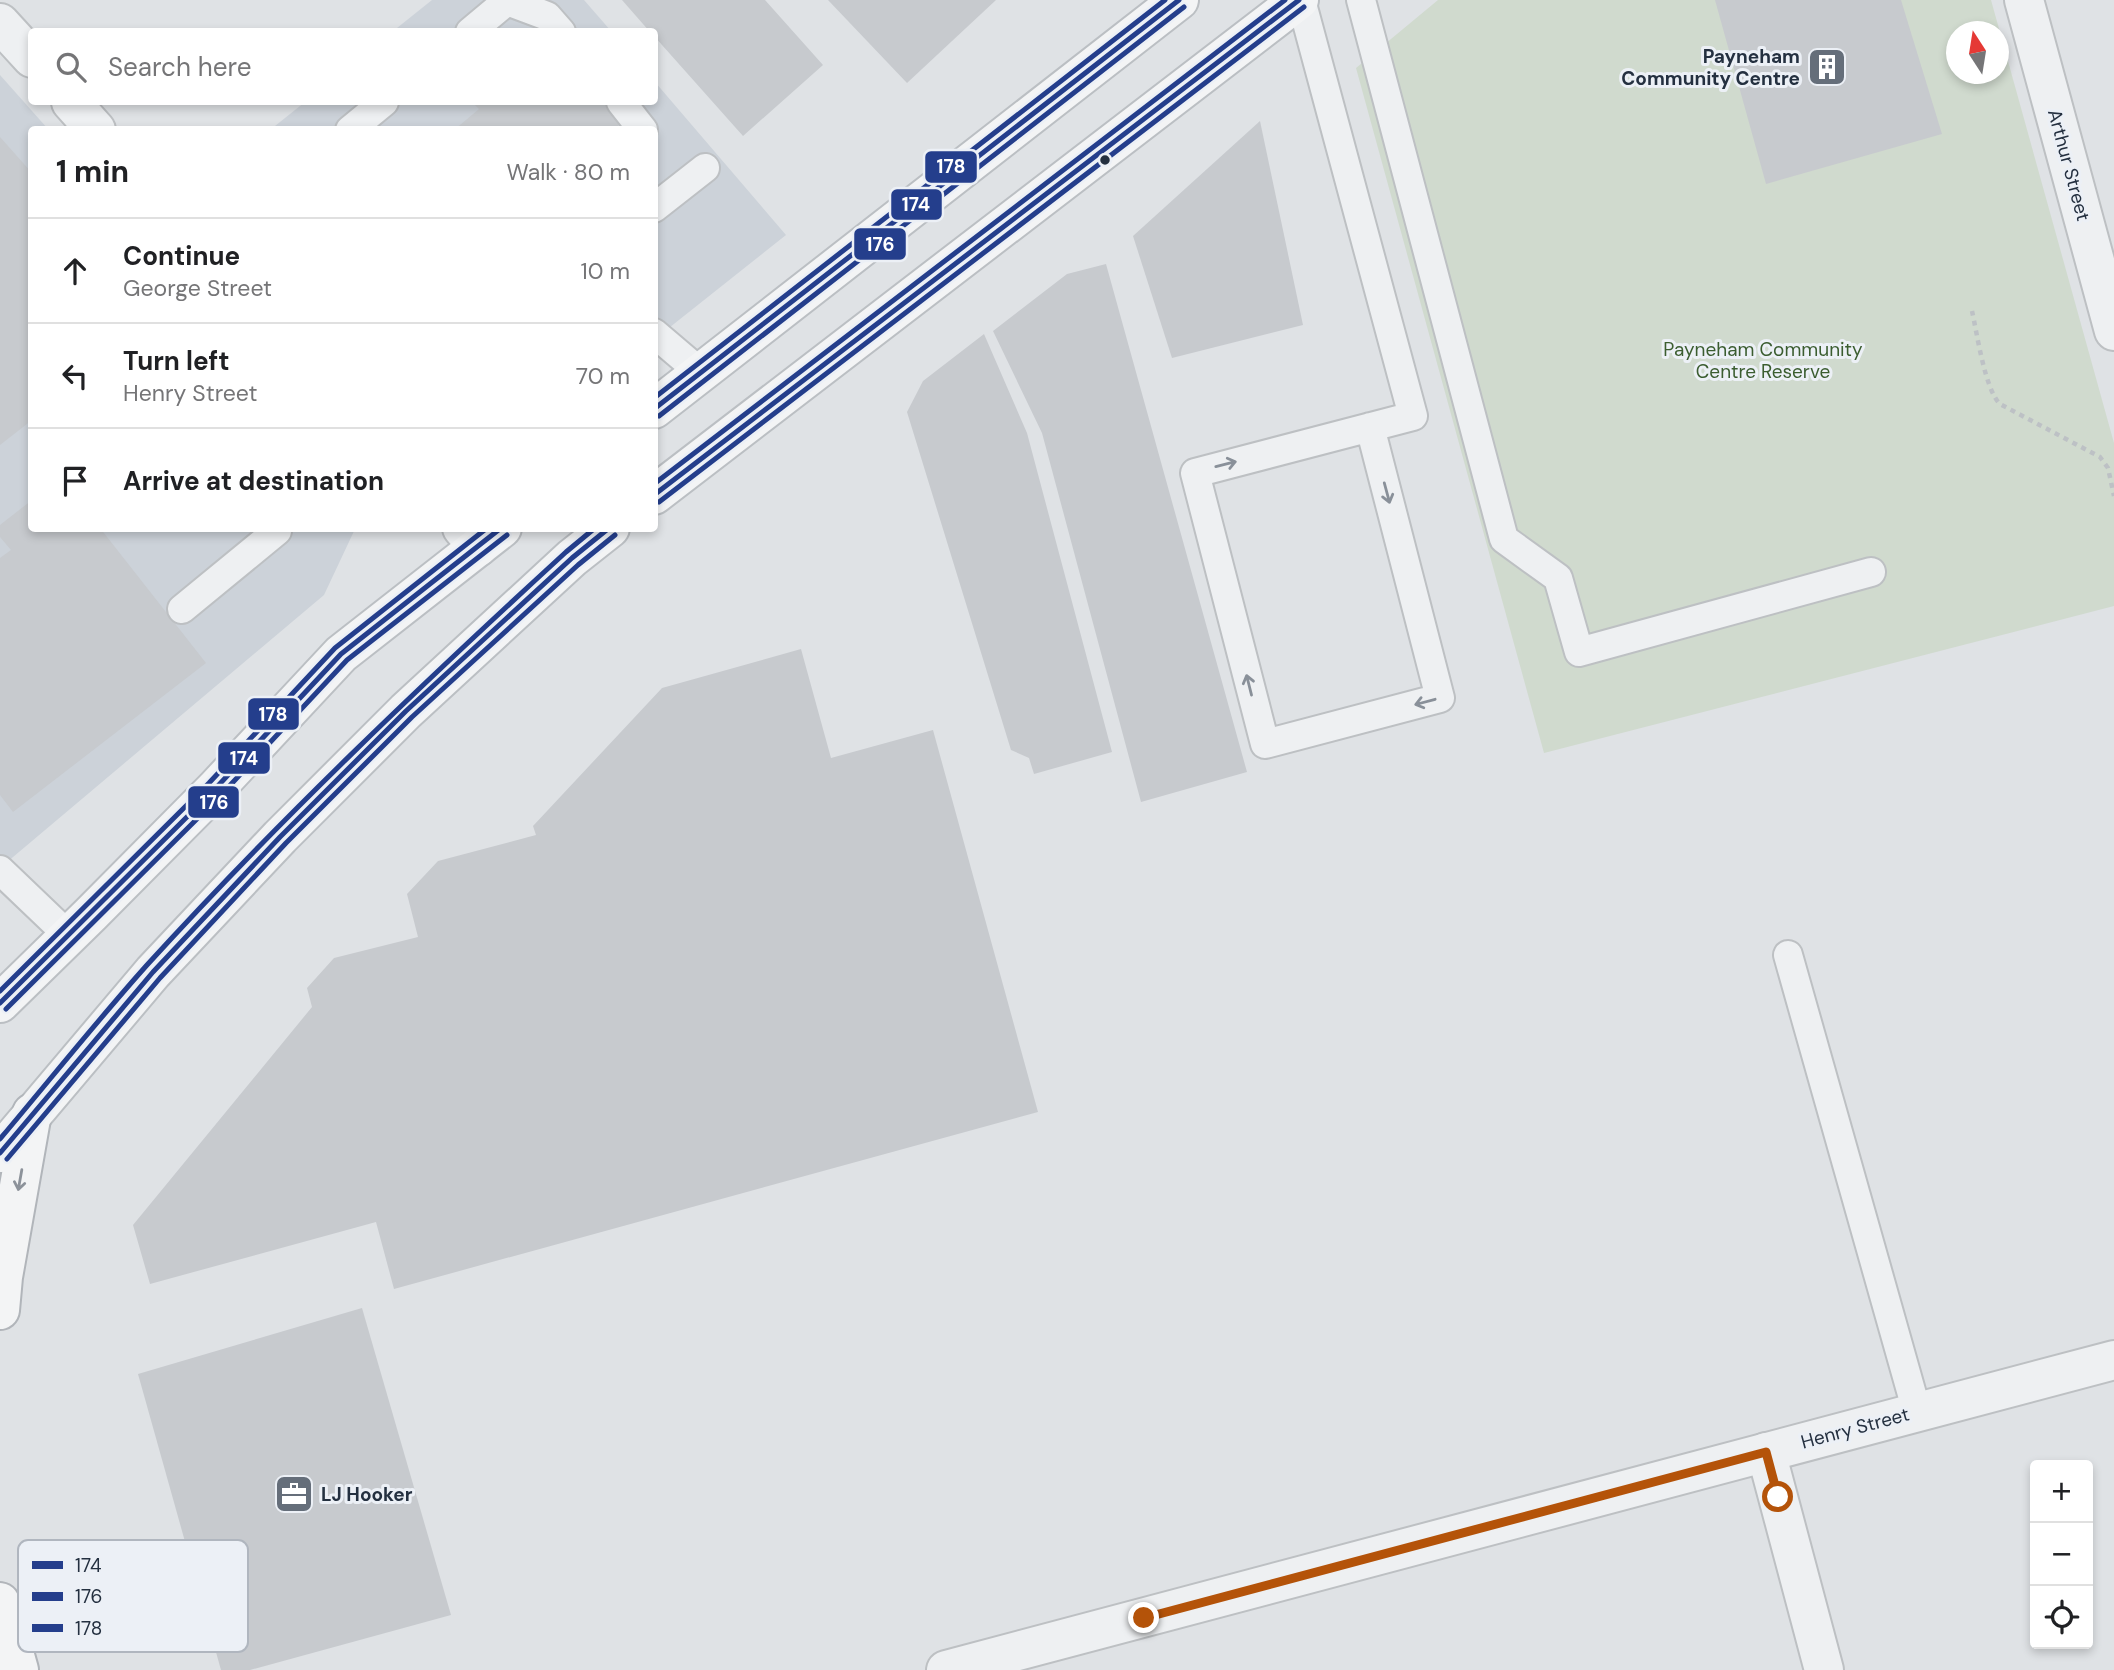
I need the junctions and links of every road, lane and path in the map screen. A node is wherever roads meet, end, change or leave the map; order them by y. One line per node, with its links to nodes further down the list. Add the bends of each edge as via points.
1 (1178, 0): 20 (main road)
2 (1300, 0): 22 (lane, via 1413,416); 23 (main road)
3 (1361, 0): 28 (lane, via 1504,539 1558,578 1578,652)
4 (2024, 0): 18 (street, Arthur Street)
5 (0, 23): 8 (street)
6 (475, 28): 7 (lane, via 507,1 547,16)
7 (558, 28)
8 (28, 54)
9 (74, 105): 12 (street)
10 (380, 105): 13 (lane)
11 (623, 105): 14 (lane)
12 (92, 126)
13 (355, 126)
14 (640, 126)
15 (705, 168): 16 (lane)
16 (658, 205)
17 (1972, 311): 24 (path, via 1995,399 2100,457 2108,468)
18 (2114, 331)
19 (658, 336): 20 (lane)
20 (701, 373): 21 (main road)
21 (658, 406)
22 (1370, 427): 22 (lane, one-way to 22, via 1440,698 1265,744 1195,472)
23 (658, 492)
24 (2114, 496)
25 (276, 532): 29 (lane)
26 (605, 532): 34 (main road, via 406,710 280,836 153,972)
27 (480, 535): 31 (main road, via 341,654)
28 (1871, 572)
29 (182, 609)
30 (0, 870): 31 (lane)
31 (69, 936): 33 (main road)
32 (1788, 955): 38 (lane)
33 (0, 1003)
34 (32, 1113): 35 (main road); 36 (main road, one-way to 36)
35 (0, 1153)
36 (0, 1310)
37 (2114, 1360): 38 (street, Henry Street)
38 (1917, 1412): 39 (street, Henry Street)
39 (1766, 1452): 42 (street, Henry Street); 43 (street)
40 (0, 1602): 41 (main road)
41 (19, 1670)
42 (946, 1670)
43 (1824, 1670)

